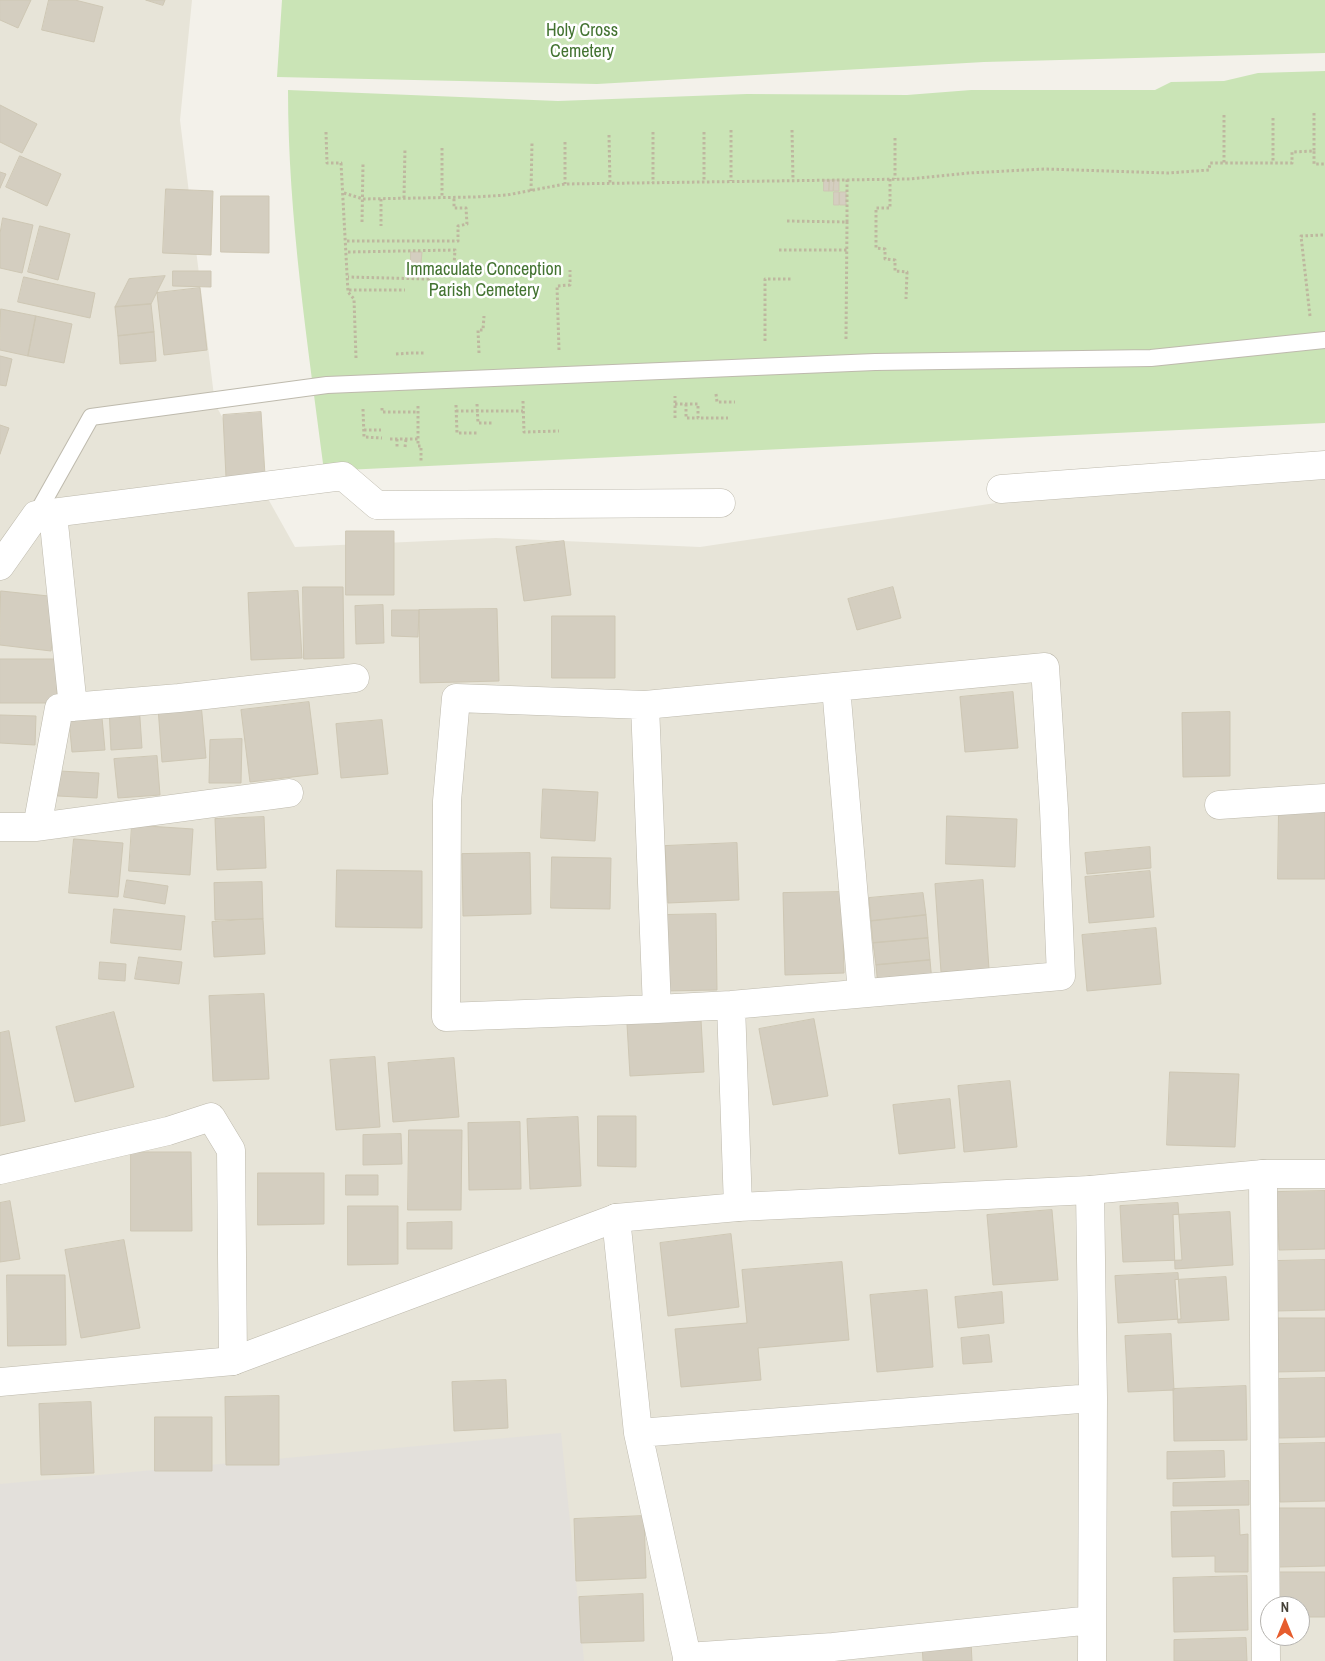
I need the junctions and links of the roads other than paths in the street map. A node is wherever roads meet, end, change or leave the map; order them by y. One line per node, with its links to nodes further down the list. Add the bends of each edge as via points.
1 (1319, 341): 5 (lane, via 1151,358 846,363 359,383 91,417)
2 (1325, 465): 3 (street)
3 (1001, 489)
4 (721, 503): 5 (street, via 377,505 342,476)
5 (44, 515): 6 (street); 10 (street)
6 (0, 566)
7 (355, 678): 10 (street, via 179,698)
8 (836, 687): 9 (street); 16 (street); 16 (street, via 1045,667 1061,976)
9 (646, 705): 18 (street); 18 (street, via 456,698 447,801 446,1016)
10 (73, 706): 15 (street, via 59,708)
11 (289, 793): 15 (street)
12 (1325, 798): 13 (street)
13 (1220, 805)
14 (0, 827): 15 (street)
15 (37, 827)
16 (862, 993): 17 (street)
17 (731, 1004): 18 (street); 23 (street)
18 (657, 1010)
19 (0, 1170): 25 (street, via 168,1131 211,1117 231,1150)
20 (1263, 1174): 21 (street); 22 (street); 32 (street)
21 (1325, 1174)
22 (1090, 1190): 23 (street); 27 (street)
23 (738, 1207): 24 (street)
24 (616, 1218): 25 (street); 28 (street)
25 (233, 1361): 26 (street)
26 (0, 1382)
27 (1093, 1398): 28 (street); 29 (street)
28 (638, 1433): 30 (street)
29 (1092, 1620): 30 (street); 31 (street)
30 (687, 1659)
31 (1092, 1661)
32 (1266, 1661)

